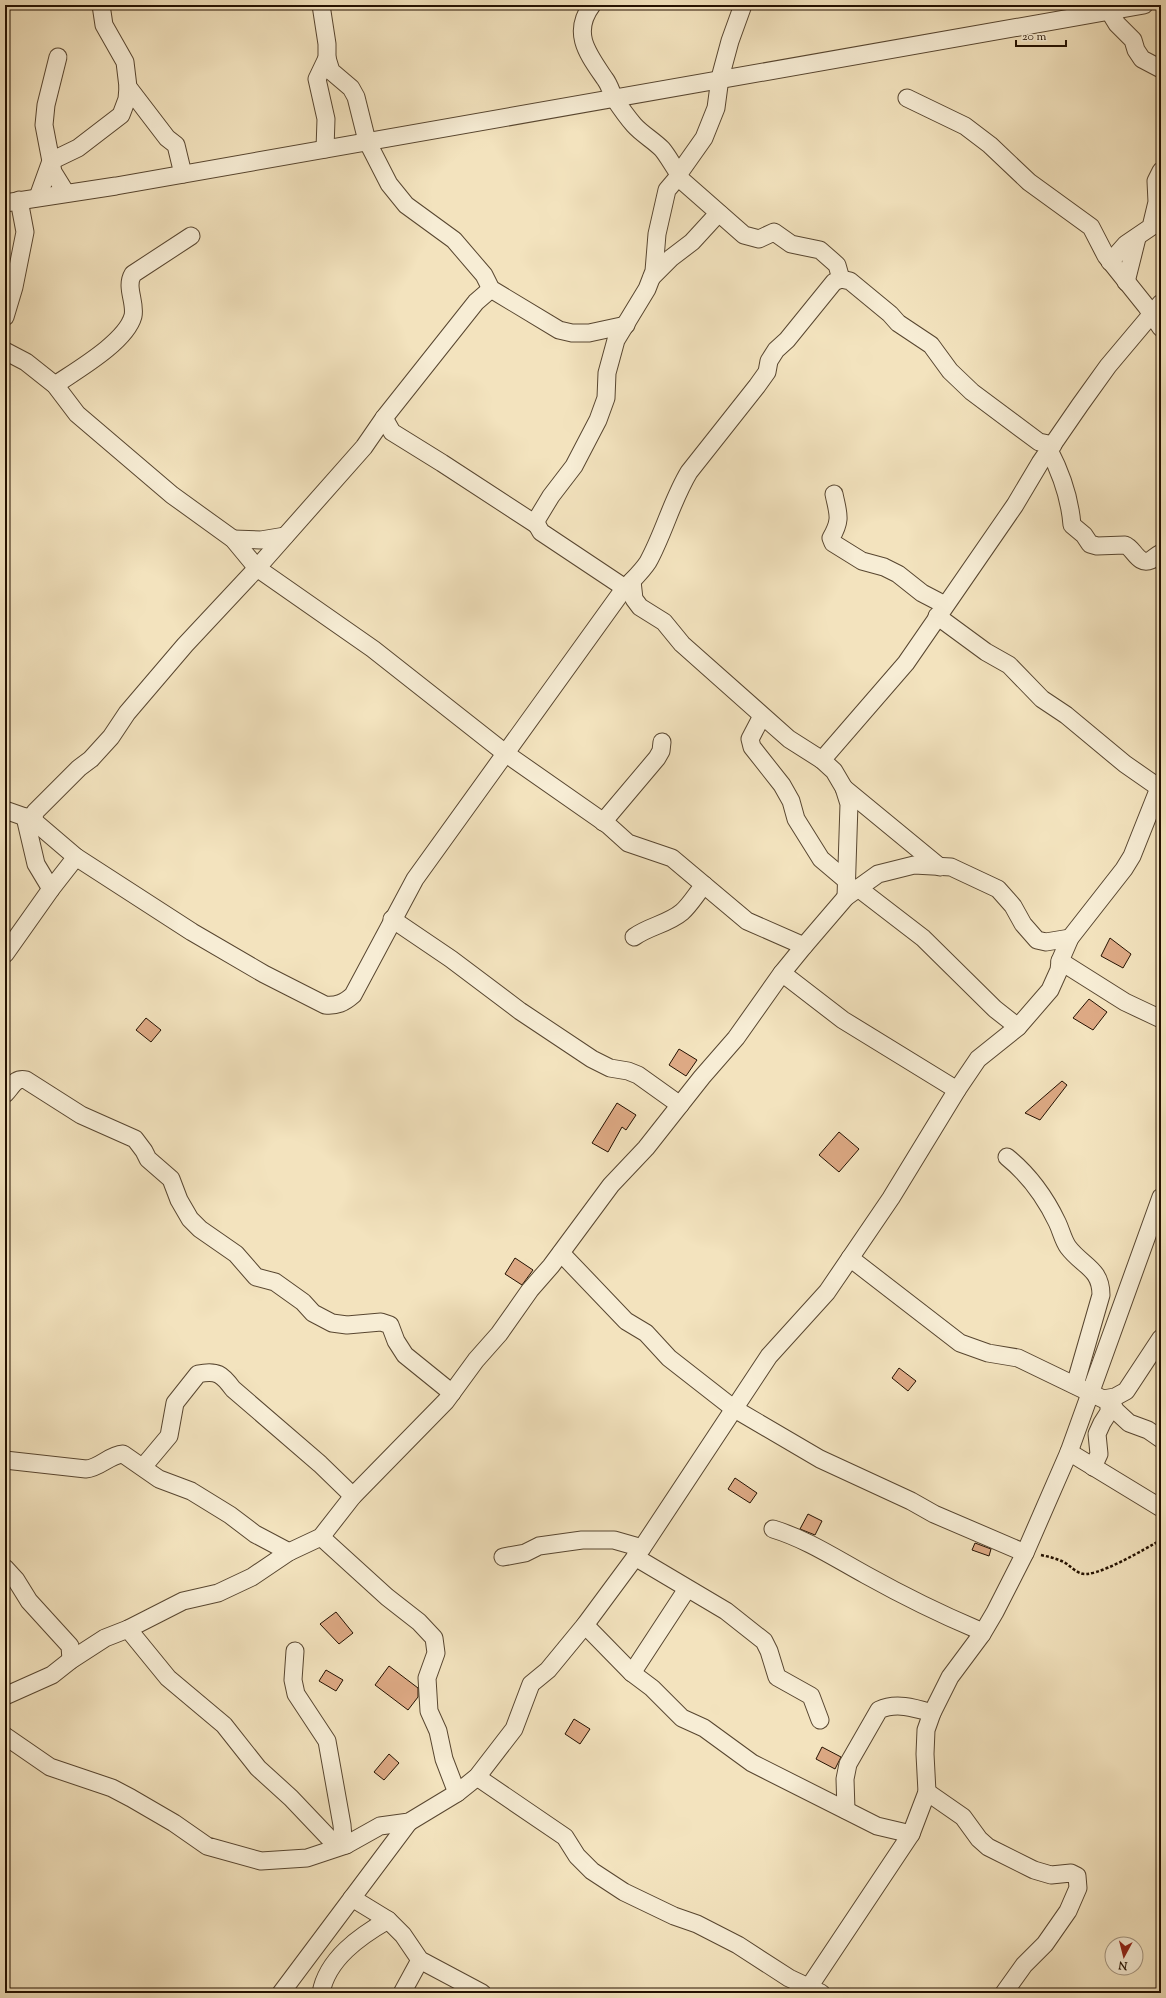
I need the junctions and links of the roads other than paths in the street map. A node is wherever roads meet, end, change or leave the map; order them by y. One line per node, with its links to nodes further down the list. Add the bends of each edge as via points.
1 (101, 5): 11 (street, via 104,25 125,62)
2 (322, 5): 8 (street)
3 (592, 5): 12 (street, via 585,14 582,26 584,44)
4 (743, 5): 10 (street)
5 (1144, 5): 6 (street)
6 (1115, 9): 9 (street, via 1117,24 1133,40 1142,59); 10 (street)
7 (58, 57): 16 (street, via 46,105 44,125)
8 (327, 58): 14 (street, via 331,71 352,88); 15 (street, via 318,79 326,119)
9 (1161, 69)
10 (720, 78): 12 (street); 19 (street, via 716,108 704,138)
11 (128, 88): 16 (street, via 121,115 78,148); 18 (street, via 167,138 176,145)
12 (614, 97): 14 (street); 19 (street, via 641,132 661,148)
13 (907, 98): 26 (street, via 965,126 990,145 1029,182 1091,227)
14 (367, 141): 15 (street); 30 (street, via 389,184 406,205 454,240 484,275)
15 (325, 149): 18 (street)
16 (51, 161): 20 (street, via 53,172); 21 (street)
17 (1161, 171): 25 (street, via 1155,187 1157,202 1153,223)
18 (183, 174): 20 (street)
19 (678, 176): 23 (street); 27 (street, via 667,190)
20 (66, 193): 21 (street)
21 (38, 198): 22 (street)
22 (12, 202): 32 (street, via 25,232)
23 (720, 214): 27 (street); 28 (street, via 752,239 759,239 774,232 792,244 820,250 837,265)
24 (191, 236): 36 (street, via 133,274 130,279 133,315 127,328 109,348)
25 (1136, 238): 26 (street, via 1126,244); 29 (street)
26 (1110, 262): 29 (street)
27 (651, 278): 33 (street)
28 (841, 279): 38 (street, via 850,281 898,323 931,345 950,371 972,392); 45 (street, via 834,282 776,350 769,361 767,372 689,472 680,486 672,511 647,564)
29 (1126, 282): 31 (street)
30 (491, 289): 33 (street, via 559,330 589,333); 37 (street, via 476,302)
31 (1156, 308): 34 (street); 38 (street, via 1108,366)
32 (5, 317)
33 (626, 325): 40 (street, via 616,340 606,373 606,398 598,420 574,466 540,513)
34 (1161, 328)
35 (5, 351): 36 (street, via 26,362)
36 (55, 385): 42 (street, via 83,419 172,495)
37 (388, 425): 40 (street); 41 (street, via 370,438)
38 (1045, 450): 43 (street, via 1056,463 1069,505 1072,525 1090,544 1129,546 1139,559 1150,561); 46 (street, via 1015,505)
39 (834, 494): 46 (street, via 839,519 831,538 833,543 862,560 898,574)
40 (537, 525): 45 (street, via 541,532 554,542)
41 (285, 536): 42 (street, via 261,540); 44 (street)
42 (233, 540): 44 (street)
43 (1161, 553)
44 (257, 568): 49 (street, via 373,649); 54 (street, via 185,645 91,759)
45 (628, 590): 47 (street, via 640,607 664,622 682,644); 49 (street)
46 (941, 611): 50 (street, via 906,663); 51 (street, via 986,652 1010,665 1042,699 1066,715 1125,764)
47 (762, 716): 50 (street, via 788,740); 60 (street, via 750,739 752,747 782,785 791,801 796,819 821,859)
48 (662, 742): 55 (street, via 657,758)
49 (505, 753): 55 (street); 61 (street, via 415,878)
50 (822, 760): 52 (street, via 834,771)
51 (1160, 785): 63 (street, via 1132,856)
52 (844, 788): 57 (street); 60 (street, via 849,804)
53 (5, 810): 54 (street)
54 (29, 817): 56 (street); 59 (street, via 36,864)
55 (603, 822): 58 (street, via 628,843 672,858)
56 (76, 857): 59 (street); 61 (street, via 192,932 264,974 325,1005 344,1003 353,995)
57 (940, 866): 60 (street, via 914,865 878,874); 63 (street, via 951,867 998,888 1013,906 1023,924 1038,940 1046,942)
58 (704, 885): 62 (street, via 682,912); 64 (street, via 747,921)
59 (51, 888): 65 (street)
60 (850, 889): 64 (street); 69 (street, via 923,938 995,1009)
61 (392, 919): 73 (street, via 574,1047 610,1068 638,1075)
62 (634, 937)
63 (1070, 938): 66 (street)
64 (804, 946): 67 (street)
65 (5, 954)
66 (1060, 961): 68 (street, via 1125,1002); 69 (street, via 1050,990)
67 (782, 973): 71 (street, via 843,1020); 73 (street, via 736,1038)
68 (1161, 1019)
69 (1018, 1027): 71 (street, via 978,1060)
70 (10, 1077): 72 (street); 80 (street, via 26,1080 81,1115 135,1138 148,1159 171,1179 190,1219 236,1254 256,1277 275,1282 303,1302 313,1313 332,1323 347,1325 381,1322 390,1325 405,1355)
71 (957, 1090): 77 (street, via 891,1198)
72 (5, 1094)
73 (680, 1105): 76 (street, via 646,1148 611,1185)
74 (1007, 1157): 79 (street, via 1041,1193 1068,1247 1098,1275 1101,1285 1101,1295)
75 (1161, 1197): 81 (street)
76 (561, 1253): 80 (street); 83 (street, via 626,1321 646,1333 669,1358)
77 (850, 1258): 79 (street, via 960,1343 988,1353 1018,1358); 83 (street, via 827,1292 769,1356)
78 (1161, 1338): 82 (street, via 1126,1391)
79 (1075, 1385): 81 (street)
80 (452, 1393): 89 (street)
81 (1091, 1394): 82 (street); 85 (street)
82 (1109, 1399): 84 (street, via 1116,1411 1129,1423 1148,1430); 88 (street, via 1108,1412 1097,1434 1099,1454)
83 (733, 1408): 94 (street); 95 (street, via 820,1460 934,1514)
84 (1161, 1439)
85 (1069, 1452): 88 (street); 95 (street)
86 (5, 1460): 87 (street, via 93,1469 116,1454 123,1454)
87 (142, 1467): 89 (street, via 169,1436 175,1403 198,1374 215,1372 224,1376 233,1389); 93 (street, via 159,1479 191,1491 255,1534)
88 (1093, 1467): 90 (street)
89 (353, 1496): 92 (street)
90 (1161, 1508)
91 (773, 1529): 101 (street, via 795,1536)
92 (321, 1537): 93 (street); 111 (street, via 434,1638 436,1653 427,1678 428,1711 438,1731 444,1759)
93 (289, 1552): 100 (street, via 252,1577 218,1593 183,1601)
94 (638, 1552): 96 (street, via 614,1540 582,1540 539,1546 525,1553); 98 (street); 99 (street)
95 (1025, 1553): 101 (street)
96 (503, 1557)
97 (5, 1568): 103 (street, via 29,1601)
98 (687, 1589): 104 (street); 107 (street, via 726,1611 764,1641 778,1677 810,1696)
99 (585, 1625): 104 (street); 109 (street, via 548,1670 531,1684 514,1729)
100 (128, 1628): 103 (street); 115 (street, via 168,1678 224,1725 258,1768 326,1835 337,1843)
101 (982, 1634): 106 (street, via 950,1678)
102 (295, 1651): 115 (street, via 293,1680 296,1694 327,1741)
103 (75, 1653): 105 (street, via 52,1676)
104 (632, 1673): 112 (street, via 652,1688 682,1718 704,1728 752,1763)
105 (5, 1696)
106 (932, 1713): 110 (street, via 926,1730); 112 (street, via 910,1706 879,1710 848,1764 845,1779)
107 (820, 1720)
108 (5, 1736): 115 (street, via 50,1767 112,1788 131,1798 207,1846 261,1861 308,1858)
109 (477, 1777): 111 (street); 119 (street, via 565,1837 577,1856 592,1871 624,1892 674,1916 698,1924)
110 (928, 1792): 114 (street); 124 (street, via 963,1817 988,1847 1034,1870 1051,1875 1071,1873 1077,1876 1078,1888 1068,1911 1045,1944 1024,1965)
111 (457, 1793): 113 (street)
112 (846, 1810): 114 (street, via 877,1826)
113 (409, 1822): 115 (street, via 380,1826); 116 (street)
114 (911, 1834): 119 (street)
115 (344, 1841)
116 (352, 1898): 117 (street); 120 (street)
117 (388, 1920): 118 (street, via 403,1935); 121 (street, via 366,1933 344,1951 323,1981)
118 (420, 1960): 122 (street); 123 (street)
119 (813, 1991)
120 (281, 1993)
121 (321, 1993)
122 (402, 1993)
123 (482, 1993)
124 (1004, 1993)

